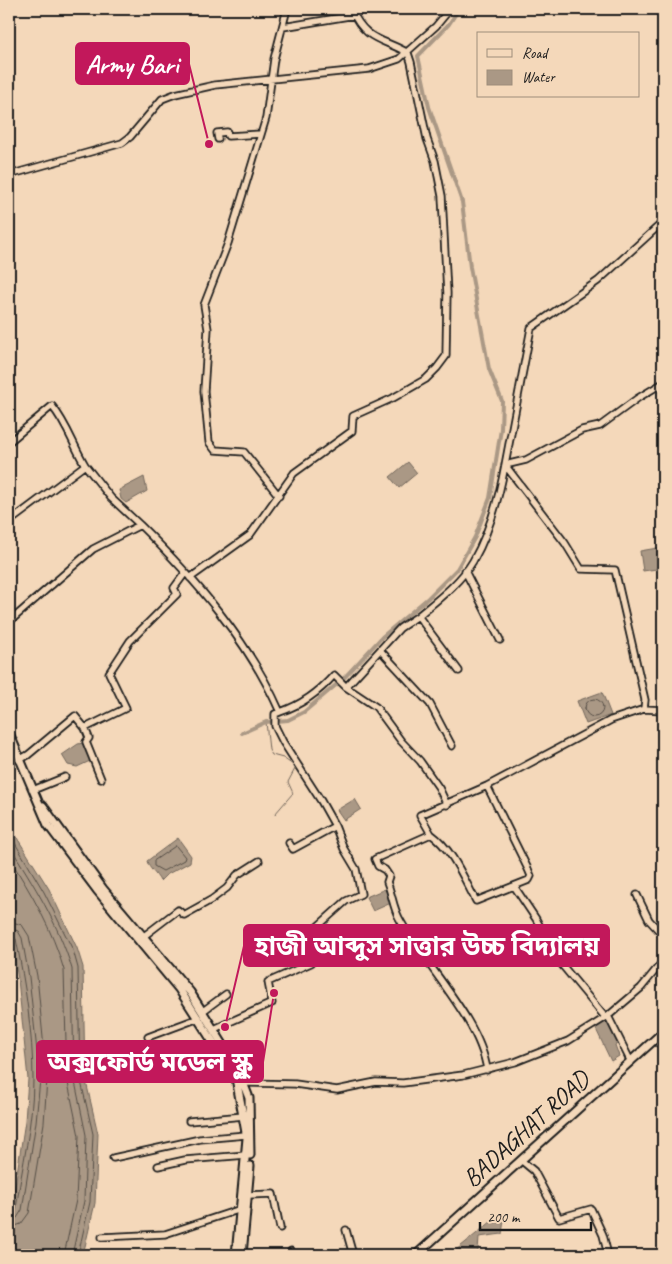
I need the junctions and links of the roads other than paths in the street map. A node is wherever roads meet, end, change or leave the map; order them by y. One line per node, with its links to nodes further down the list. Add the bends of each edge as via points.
1 (287, 9): 5 (street)
2 (351, 9): 4 (street)
3 (450, 9): 6 (street)
4 (354, 15): 5 (street); 6 (street, via 376,40)
5 (283, 27): 7 (street)
6 (408, 53): 7 (street, via 369,69); 16 (street, via 442,196 448,293 446,356 426,379 353,416 352,431 294,473)
7 (272, 80): 8 (street); 10 (street, via 215,85 162,98 122,144)
8 (260, 134): 9 (street, via 228,136 227,132 217,133); 16 (street, via 228,243 204,305 208,329 204,391 209,442 215,450 244,452)
9 (218, 139)
10 (9, 175)
11 (663, 222): 15 (street, via 598,281 531,328)
12 (663, 383): 15 (street, via 600,426 582,430 526,460)
13 (9, 442): 14 (street, via 52,406 64,420)
14 (85, 465): 17 (street); 18 (street, via 111,498)
15 (505, 465): 19 (street, via 498,501); 28 (street, via 544,514 581,569 615,570 645,700)
16 (279, 496): 21 (street, via 250,535)
17 (9, 522)
18 (140, 525): 20 (street); 23 (street, via 93,549)
19 (465, 571): 22 (street, via 445,594); 24 (street)
20 (185, 573): 21 (street); 31 (street, via 174,588 177,594 130,641 109,673 126,708)
21 (190, 578): 30 (street, via 254,662)
22 (418, 616): 25 (street, via 400,628); 26 (street)
23 (9, 622)
24 (500, 640)
25 (380, 650): 27 (street); 33 (street, via 430,704)
26 (459, 671)
27 (345, 686): 30 (street, via 335,676 296,706); 39 (street, via 376,707 420,761)
28 (644, 709): 29 (street); 37 (street, via 611,720)
29 (663, 710)
30 (278, 713): 40 (street, via 275,726 282,742)
31 (85, 728): 34 (street, via 75,716); 36 (street, via 89,738 86,742)
32 (9, 734): 34 (main road)
33 (452, 746)
34 (19, 760): 38 (main road)
35 (64, 778): 38 (street)
36 (101, 779)
37 (487, 786): 39 (street); 45 (street, via 531,876)
38 (34, 794): 43 (main road, via 51,824)
39 (447, 805): 41 (street, via 420,815)
40 (335, 826): 42 (street, via 293,850); 53 (street, via 356,869 361,894 346,902 307,936 311,964 268,982 272,1002)
41 (431, 834): 45 (street, via 451,856 476,901); 59 (street, via 375,860 389,876 387,882 400,920 463,1015 482,1051)
42 (290, 843)
43 (73, 852): 48 (main road); 51 (main road, via 97,890)
44 (259, 861): 48 (street, via 237,875 211,900 184,915 178,910)
45 (514, 886): 52 (street, via 557,959)
46 (637, 895): 47 (street, via 649,920)
47 (663, 935)
48 (144, 936): 51 (main road)
49 (663, 961): 52 (street, via 641,988)
50 (226, 994): 51 (street)
51 (201, 1014): 53 (main road); 55 (street); 56 (main road)
52 (607, 1017): 58 (street); 59 (street, via 568,1041)
53 (214, 1029): 60 (main road)
54 (663, 1032): 58 (main road, BADAGHAT ROAD)
55 (148, 1037)
56 (216, 1044): 57 (street); 61 (main road, via 236,1078)
57 (162, 1059)
58 (631, 1062): 66 (main road, BADAGHAT ROAD)
59 (487, 1070): 60 (street, via 417,1082 376,1082 337,1090)
60 (244, 1082): 68 (main road, via 249,1098 252,1137)
61 (244, 1116): 62 (street); 63 (main road)
62 (189, 1122)
63 (246, 1135): 64 (main road); 65 (street, via 200,1139)
64 (246, 1155): 67 (street, via 185,1160); 69 (main road)
65 (113, 1158)
66 (522, 1161): 76 (main road, BADAGHAT ROAD); 77 (street, via 534,1171 557,1216 561,1218 591,1209)
67 (158, 1166)
68 (248, 1194): 70 (street, via 273,1194); 74 (main road)
69 (240, 1209): 72 (street, via 165,1234); 73 (main road)
70 (280, 1228)
71 (346, 1230): 75 (street)
72 (102, 1236)
73 (236, 1255)
74 (242, 1255)
75 (354, 1255)
76 (416, 1255)
77 (608, 1255)

